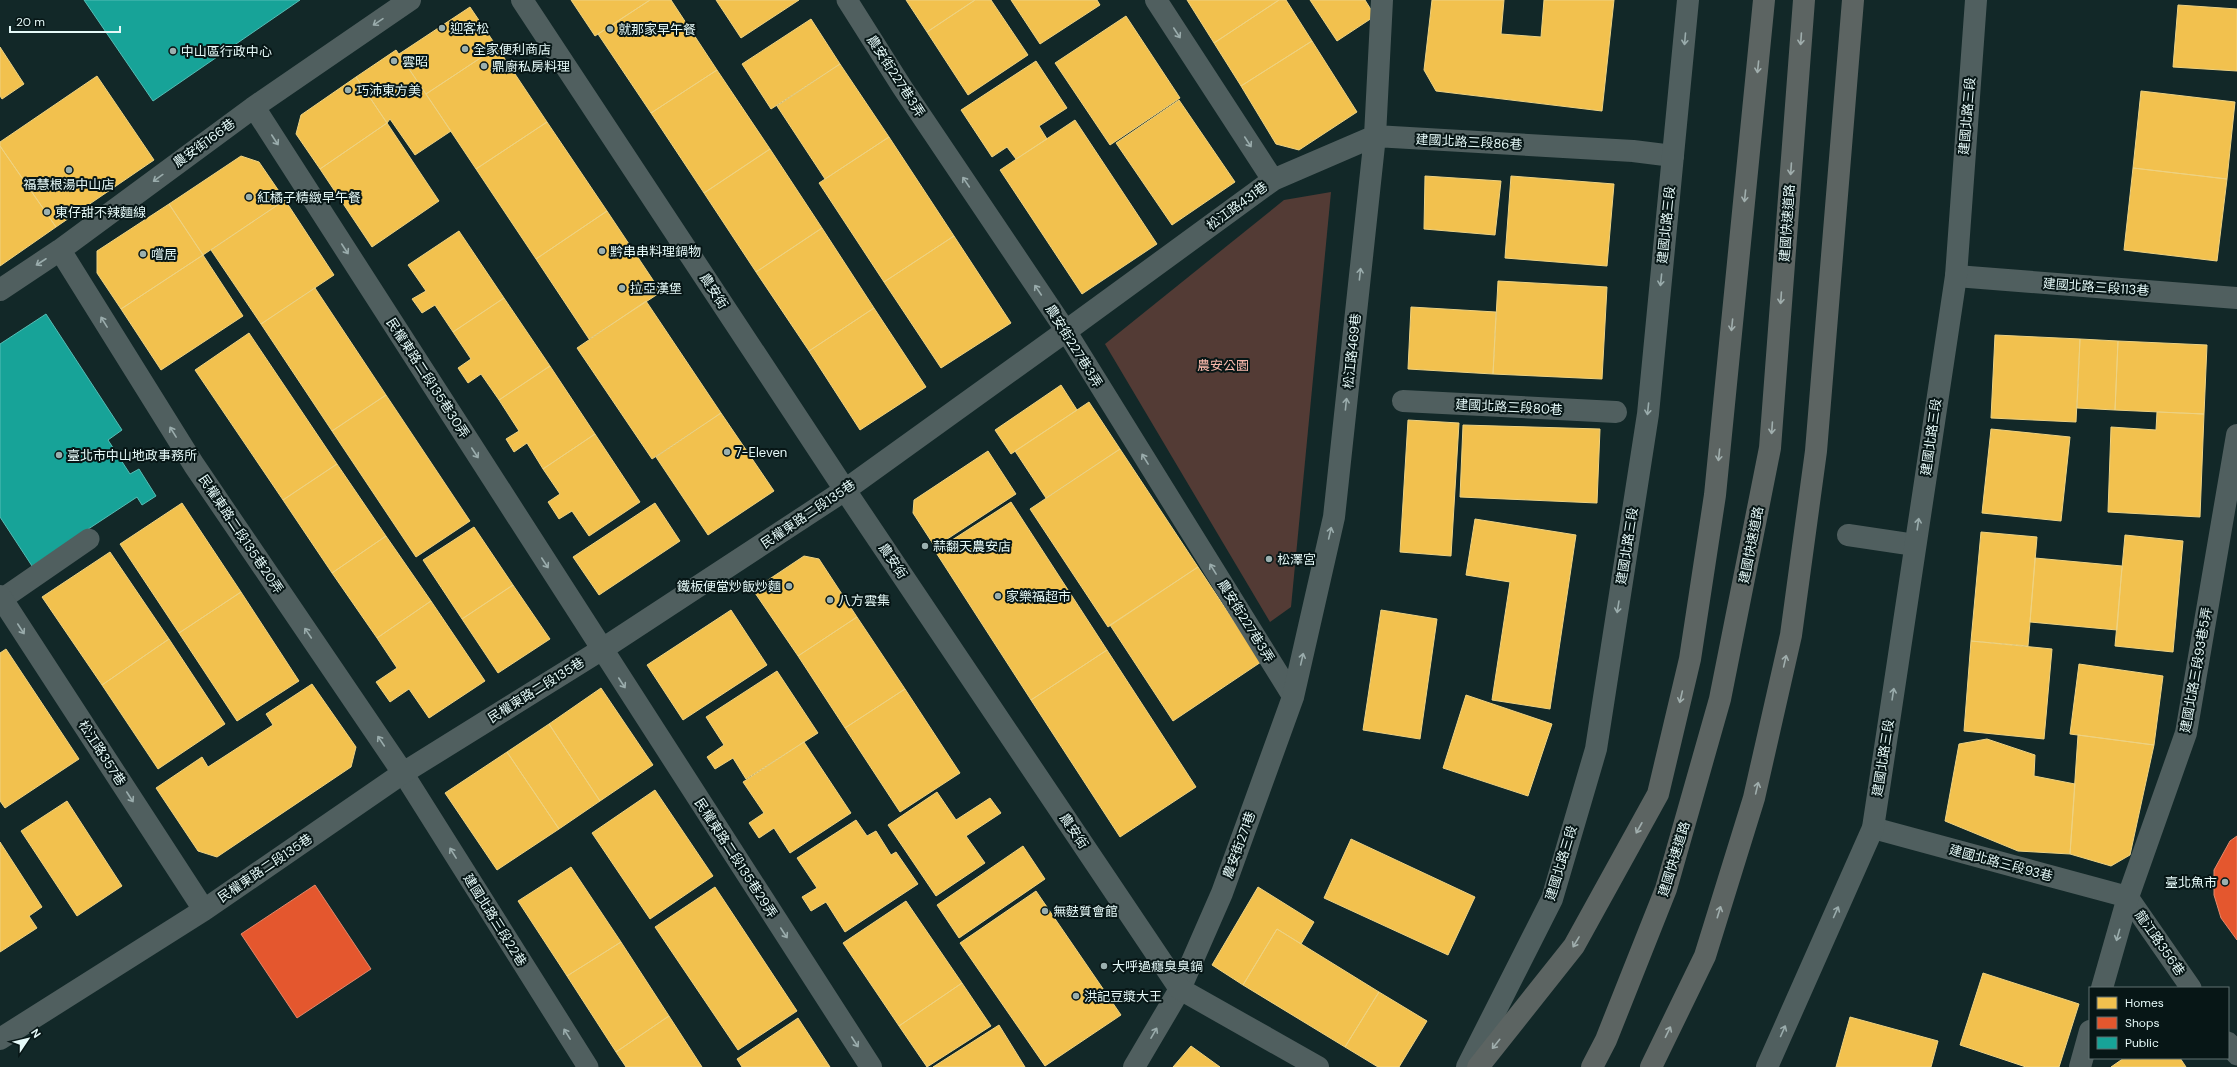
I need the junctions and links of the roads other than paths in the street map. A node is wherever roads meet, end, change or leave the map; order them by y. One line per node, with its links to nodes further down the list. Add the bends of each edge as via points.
1 (410, 0): 11 (street, 農安街166巷, one-way to 11)
2 (522, 0): 23 (street, 農安街)
3 (847, 0): 19 (lane, 農安街227巷3弄, one-way to 3, via 902,88)
4 (1156, 0): 14 (street, 松江路431巷, one-way to 14)
5 (1382, 0): 12 (street, 松江路469巷)
6 (1688, 0): 13 (street, 建國北路三段, one-way to 13)
7 (1764, 0): 46 (highway, one-way to 46, via 1715,495 1690,659 1658,794 1574,946)
8 (1804, 0): 47 (highway, 建國快速道路, one-way to 47, via 1768,456 1720,699 1666,890 1606,1040)
9 (1853, 0): 48 (highway, one-way to 9, via 1705,956 1754,798 1791,635 1816,451)
10 (1976, 0): 16 (street, 建國北路三段)
11 (254, 107): 15 (street, 農安街166巷, one-way to 15); 28 (street, 民權東路二段135巷30弄, one-way to 28)
12 (1375, 136): 13 (street, 建國北路三段86巷, via 1633,151); 14 (street, 建國北路三段86巷); 29 (street, 松江路469巷, one-way to 12, via 1334,517)
13 (1673, 156): 45 (street, 建國北路三段, one-way to 45, via 1648,414 1596,749 1552,899)
14 (1273, 180): 19 (street, 松江路431巷)
15 (60, 250): 17 (street, 農安街166巷, one-way to 17); 30 (street, 民權東路二段135巷20弄, one-way to 15, via 194,465)
16 (1956, 276): 18 (street, 建國北路三段113巷); 26 (street, 建國北路三段, one-way to 16)
17 (0, 290)
18 (2237, 298)
19 (1066, 332): 23 (street, 民權東路二段135巷); 29 (lane, 農安街227巷3弄, one-way to 19)
20 (1403, 401): 21 (street, 建國北路三段80巷)
21 (1616, 412)
22 (2237, 435): 32 (street, 建國北路三段93巷5弄, via 2186,733)
23 (845, 490): 28 (street, 民權東路二段135巷); 36 (street, 農安街)
24 (1848, 535): 26 (street)
25 (89, 538): 27 (lane)
26 (1915, 545): 31 (street, 建國北路三段, one-way to 26)
27 (1, 598): 33 (street, 松江路357巷, one-way to 33)
28 (601, 650): 30 (street, 民權東路二段135巷); 42 (street, 民權東路二段135巷29弄, one-way to 42)
29 (1293, 698): 36 (street, 農安街271巷, via 1222,893)
30 (403, 773): 33 (street, 民權東路二段135巷); 41 (lane, 建國北路三段22巷, one-way to 30)
31 (1873, 828): 32 (street, 建國北路三段93巷); 49 (street, 建國北路三段, one-way to 31)
32 (2128, 897): 34 (street, 建國北路三段93巷5弄, one-way to 34); 35 (lane, 龍江路356巷)
33 (204, 910): 38 (street, 民權東路二段135巷)
34 (2102, 987)
35 (2190, 987)
36 (1180, 989): 43 (street, 農安街271巷, one-way to 36); 44 (street, 農安街)
37 (2089, 1035): 50 (street)
38 (0, 1039)
39 (2229, 1043): 40 (lane)
40 (2237, 1055)
41 (588, 1067)
42 (871, 1067)
43 (1134, 1067)
44 (1318, 1067)
45 (1467, 1067)
46 (1478, 1067)
47 (1592, 1067)
48 (1651, 1067)
49 (1767, 1067)
50 (2080, 1067)

